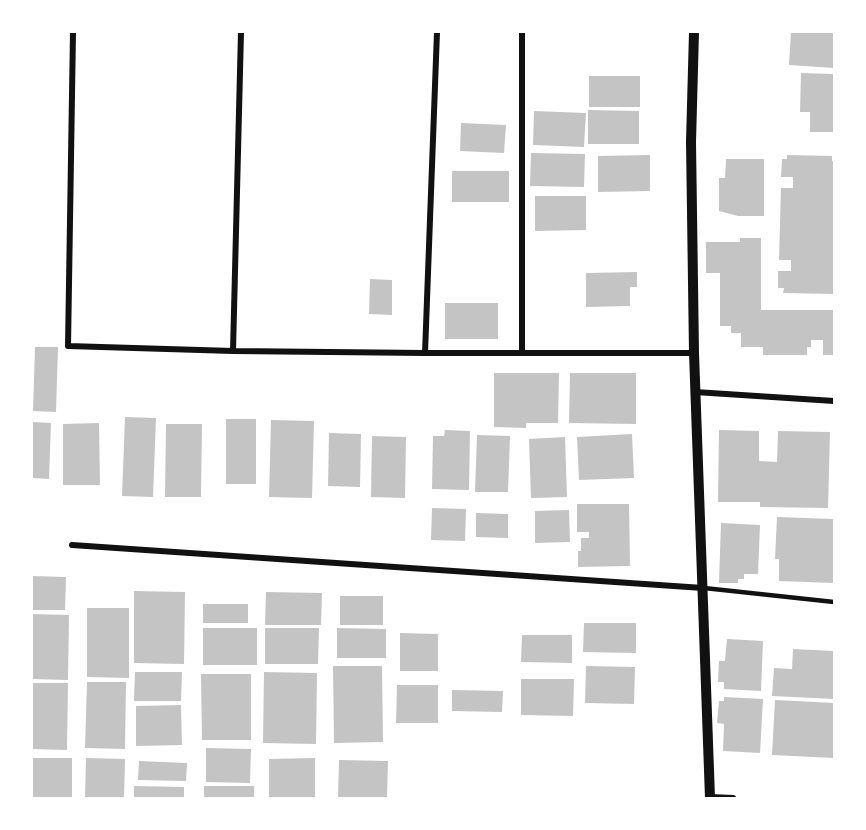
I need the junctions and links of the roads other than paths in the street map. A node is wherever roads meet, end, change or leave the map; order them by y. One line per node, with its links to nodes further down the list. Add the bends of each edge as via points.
1 (73, 32): 6 (street, via 68,346)
2 (241, 32): 6 (street)
3 (436, 32): 7 (street)
4 (522, 32): 8 (street)
5 (694, 32): 9 (street)
6 (233, 351): 7 (street)
7 (425, 353): 8 (street)
8 (522, 353): 9 (street)
9 (694, 353): 10 (street)
10 (695, 392): 11 (street); 13 (street)
11 (834, 401)
12 (72, 544): 13 (street)
13 (704, 588): 14 (lane); 15 (street)
14 (834, 602)
15 (710, 798): 16 (street)
16 (733, 798)

